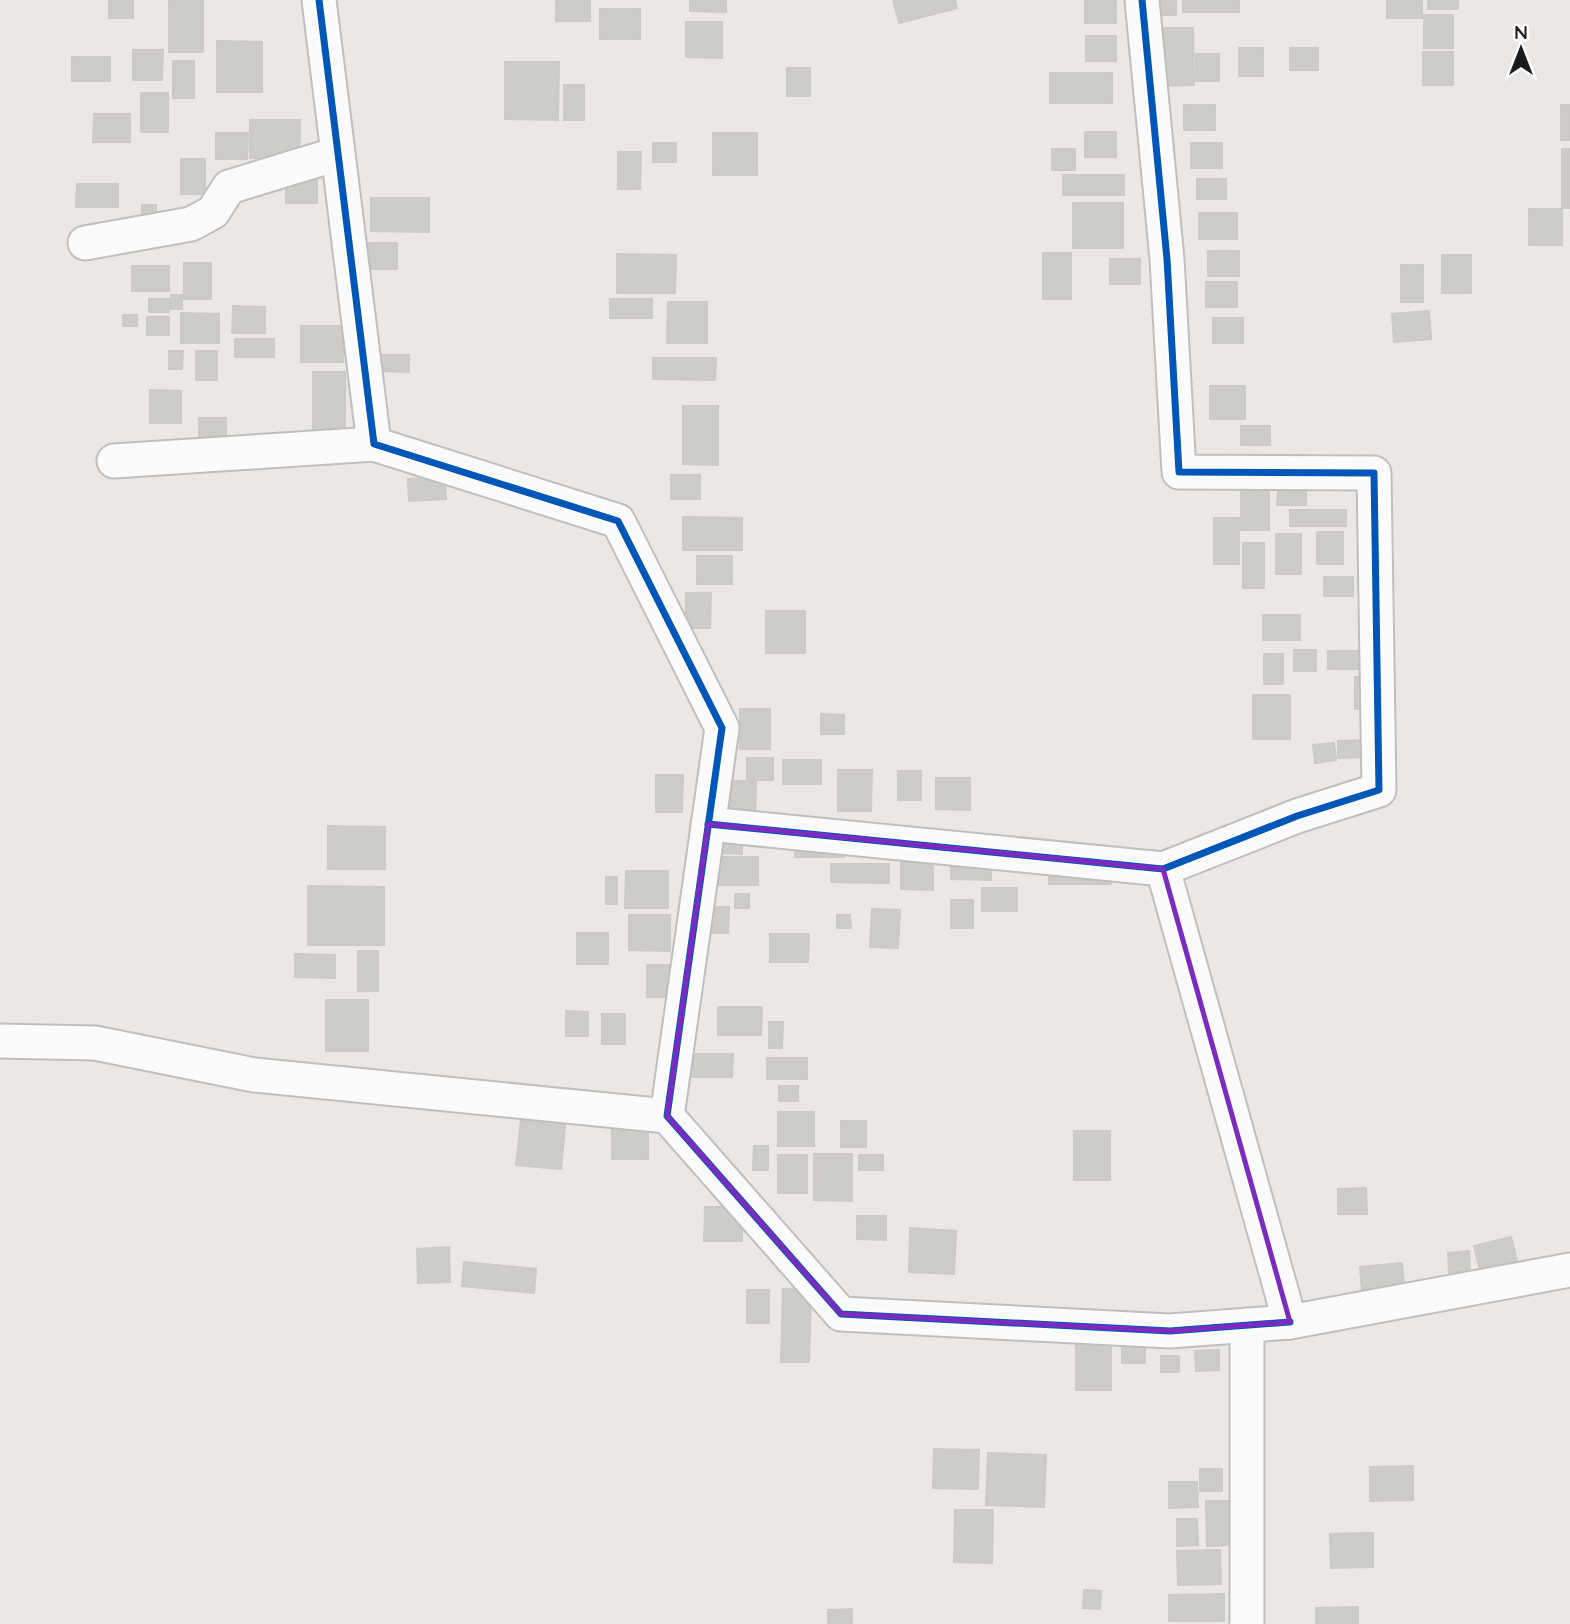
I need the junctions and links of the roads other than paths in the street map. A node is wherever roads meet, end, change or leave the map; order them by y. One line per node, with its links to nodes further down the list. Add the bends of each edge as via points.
1 (319, 0): 3 (street)
2 (1142, 0): 8 (street, via 1167,259 1179,472 1374,473 1379,790 1297,816)
3 (337, 154): 4 (street, via 229,187 213,212 191,224); 5 (street)
4 (85, 243)
5 (374, 444): 6 (street); 7 (street, via 618,521 722,728)
6 (114, 461)
7 (708, 824): 8 (street); 10 (street)
8 (1163, 869): 12 (street)
9 (0, 1041): 10 (street, via 95,1043 254,1075)
10 (667, 1116): 13 (street, via 841,1314 1170,1331)
11 (1570, 1270): 12 (street)
12 (1290, 1322): 13 (street)
13 (1247, 1325): 14 (street)
14 (1248, 1624)

